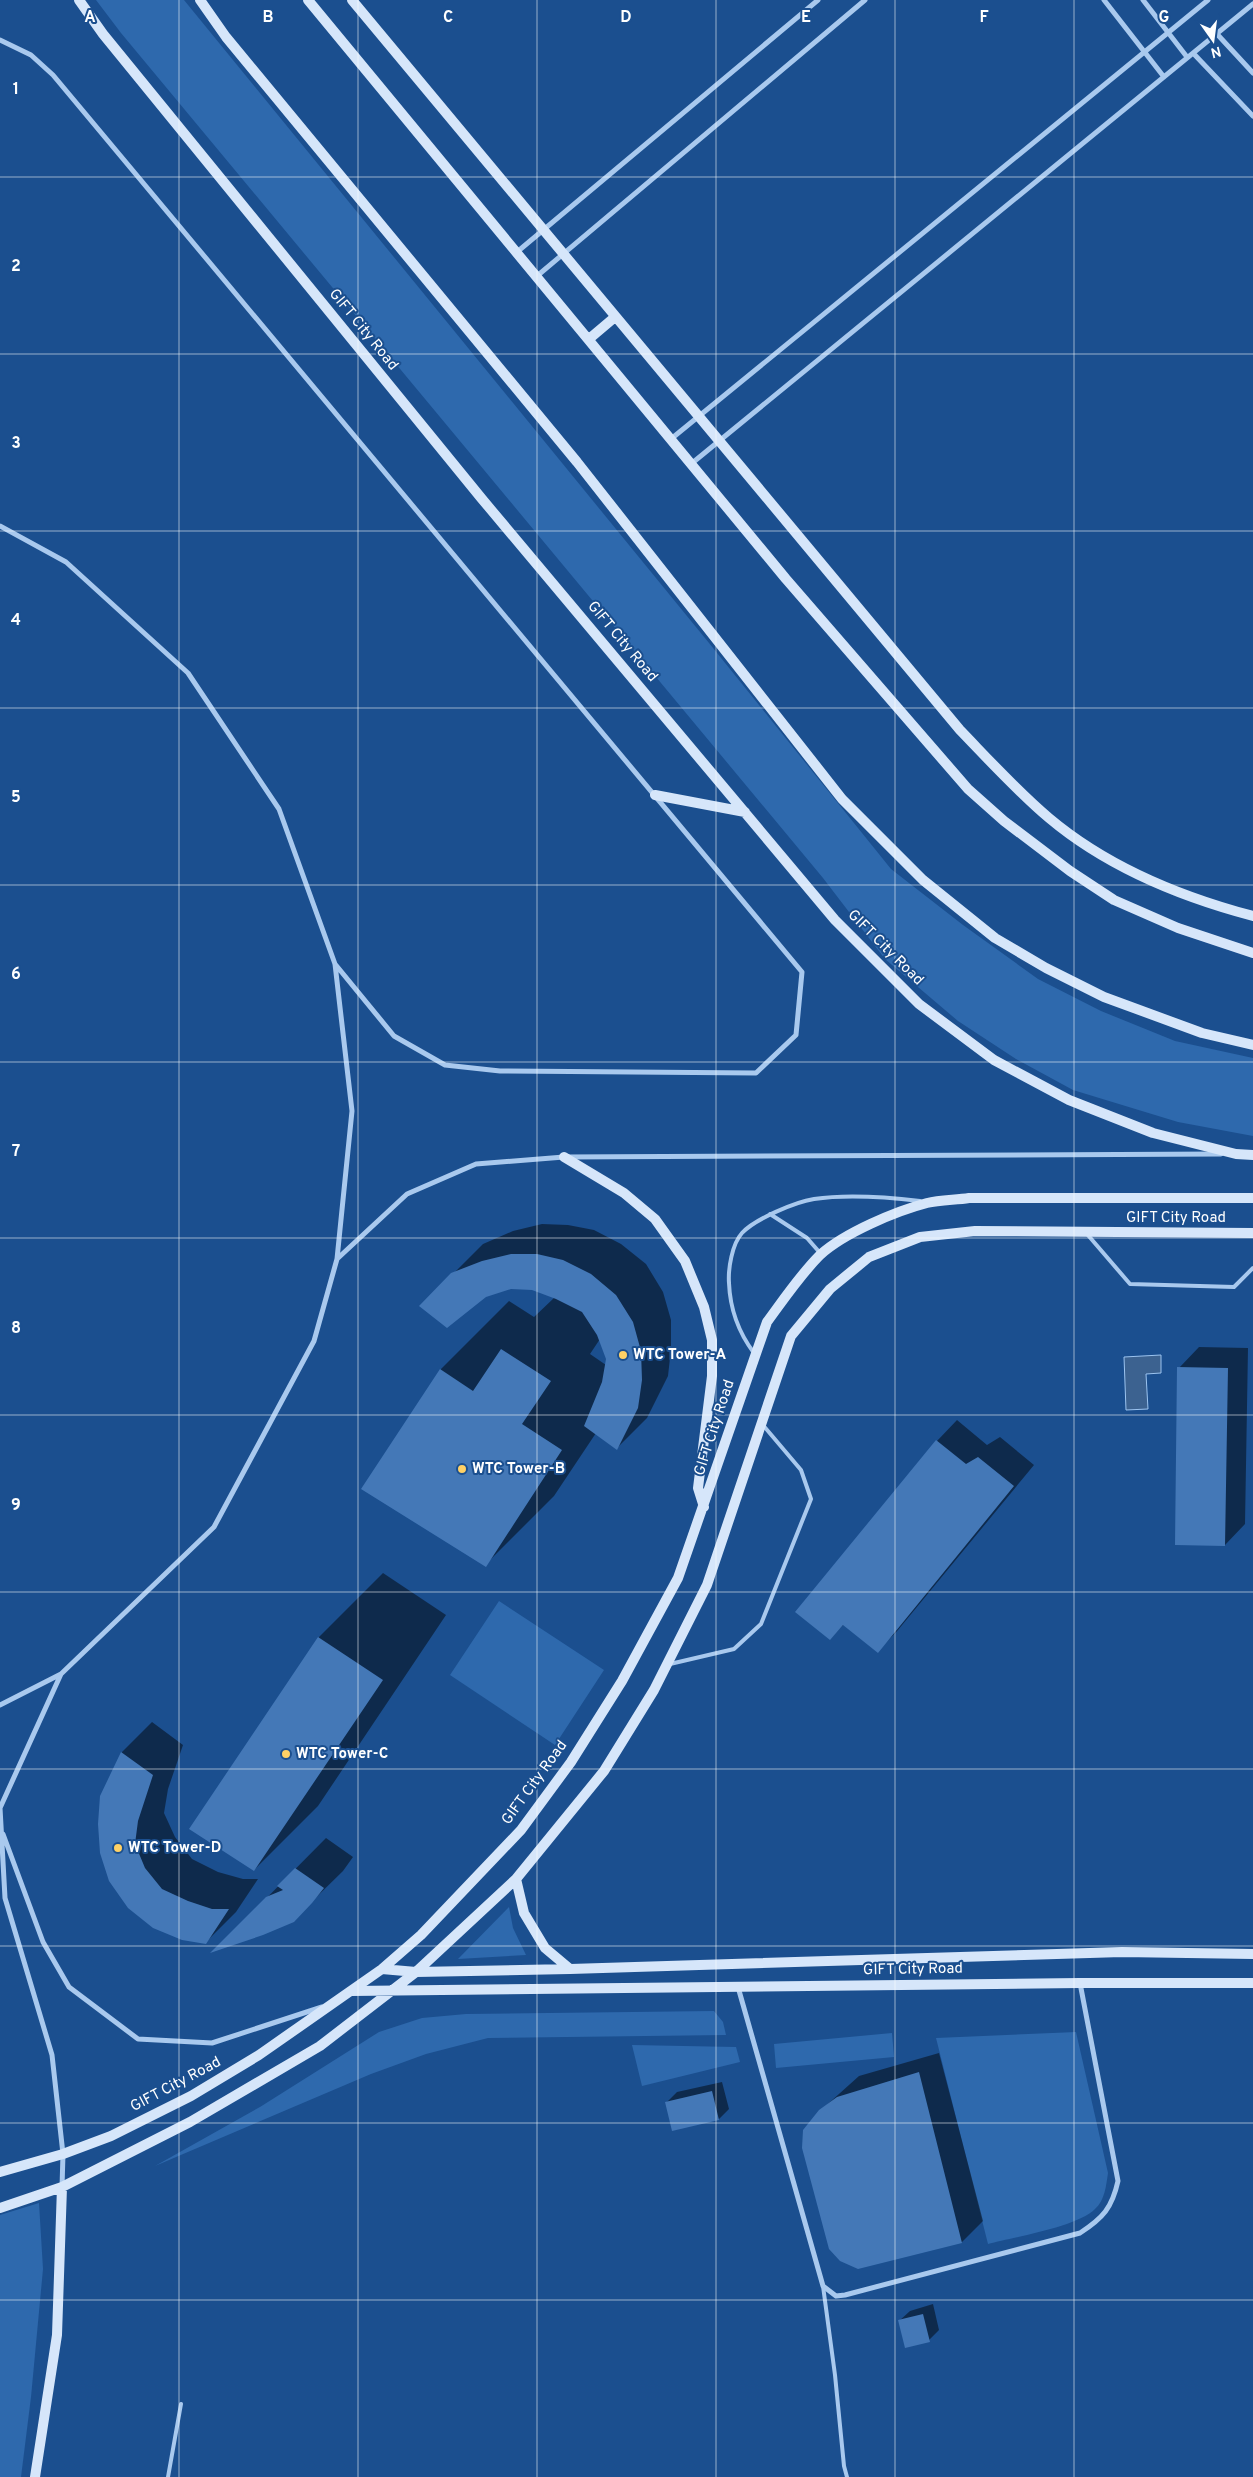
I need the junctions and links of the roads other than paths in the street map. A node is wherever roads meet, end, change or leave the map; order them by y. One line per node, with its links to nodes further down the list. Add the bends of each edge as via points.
1 (79, 0): 32 (street, GIFT City Road, via 367,359)
2 (200, 0): 36 (street, via 226,37 577,462 842,799 923,880 996,938 1046,968 1104,997 1184,1026)
3 (308, 0): 21 (street)
4 (352, 0): 20 (street)
5 (818, 0): 20 (street)
6 (865, 0): 22 (street)
7 (1104, 0): 14 (street)
8 (1143, 0): 11 (street)
9 (1208, 0): 11 (street)
10 (1253, 4): 12 (street)
11 (1168, 32): 14 (street); 16 (street)
12 (1216, 34): 15 (street); 17 (street)
13 (0, 40): 31 (street, via 31,55 53,75)
14 (1144, 52): 18 (street); 26 (street)
15 (1193, 53): 16 (street); 19 (street)
16 (1188, 57): 18 (street)
17 (1253, 73)
18 (1164, 77): 28 (street)
19 (1253, 116)
20 (543, 231): 21 (street); 22 (street)
21 (517, 252): 23 (street)
22 (562, 254): 23 (street); 24 (street)
23 (537, 276): 25 (street)
24 (614, 317): 25 (street); 26 (street)
25 (589, 340): 27 (street)
26 (698, 417): 27 (street); 28 (street)
27 (671, 439): 29 (street)
28 (719, 442): 29 (street); 33 (street, via 960,730 1018,791 1051,820 1100,854 1192,898)
29 (691, 464): 34 (street, via 917,733 968,789 1004,821 1114,900 1178,928)
30 (0, 526): 35 (street, via 66,562 188,672 279,809)
31 (655, 795): 32 (street); 35 (street, via 802,972 796,1035 756,1073 500,1071 445,1065 394,1036)
32 (745, 812): 37 (street, GIFT City Road, via 835,920 919,1004 994,1060 1069,1100 1134,1126)
33 (1253, 916)
34 (1253, 953)
35 (335, 964): 46 (street, via 352,1111)
36 (1253, 1045)
37 (1236, 1154): 38 (street, GIFT City Road); 39 (street)
38 (1253, 1155)
39 (564, 1157): 46 (street, via 476,1164 407,1194); 50 (street, via 624,1193 656,1219 685,1261 704,1307 712,1340 712,1376 698,1488)
40 (1253, 1198): 41 (street, GIFT City Road, via 969,1198)
41 (928, 1202): 42 (lane, via 886,1197 813,1199); 45 (street, GIFT City Road, via 888,1216)
42 (770, 1214): 45 (lane, via 808,1238); 48 (lane, via 742,1233 728,1266 729,1295 742,1336)
43 (1086, 1232): 44 (street, GIFT City Road); 47 (lane, via 1130,1284 1234,1287); 49 (street, GIFT City Road, via 975,1231 920,1237 869,1257 830,1289 791,1336)
44 (1253, 1233)
45 (821, 1254): 48 (street, GIFT City Road, via 792,1286 767,1322)
46 (337, 1259): 52 (street, via 314,1341 214,1527)
47 (1253, 1268)
48 (756, 1355): 50 (street, GIFT City Road)
49 (761, 1423): 51 (street, GIFT City Road, via 707,1585); 51 (lane, via 801,1470 811,1499 761,1624 734,1649)
50 (704, 1508): 57 (street, GIFT City Road, via 678,1578 622,1681 571,1762 521,1830 421,1935)
51 (667, 1665): 55 (street, GIFT City Road, via 604,1770)
52 (61, 1674): 53 (street); 54 (street, via 0,1808)
53 (0, 1705)
54 (1, 1830): 65 (street, via 44,1942 69,1987 138,2040 212,2043); 66 (street, via 5,1898 52,2055)
55 (516, 1879): 58 (street, via 528,1920 545,1948); 59 (street, GIFT City Road)
56 (1253, 1954): 58 (street, GIFT City Road, via 1122,1952)
57 (382, 1969): 59 (street, GIFT City Road); 63 (street, GIFT City Road)
58 (570, 1969): 59 (street, GIFT City Road)
59 (416, 1972): 64 (street, GIFT City Road)
60 (1080, 1982): 61 (street, GIFT City Road); 62 (street, GIFT City Road); 70 (street, via 1118,2181 1109,2208 1098,2222 1080,2233 845,2295 836,2296)
61 (1253, 1983)
62 (738, 1987): 64 (street, GIFT City Road); 70 (street)
63 (351, 1991): 64 (street, GIFT City Road); 65 (street, GIFT City Road)
64 (393, 1991): 68 (street, GIFT City Road, via 320,2046 190,2122)
65 (330, 2004): 66 (street, GIFT City Road, via 259,2055 191,2096 111,2136)
66 (63, 2154): 67 (street, GIFT City Road); 68 (street)
67 (0, 2172)
68 (62, 2187): 69 (street, GIFT City Road); 72 (street, via 56,2335)
69 (0, 2208)
70 (822, 2286): 74 (lane)
71 (181, 2404): 73 (lane)
72 (36, 2477)
73 (168, 2477)
74 (847, 2477)

